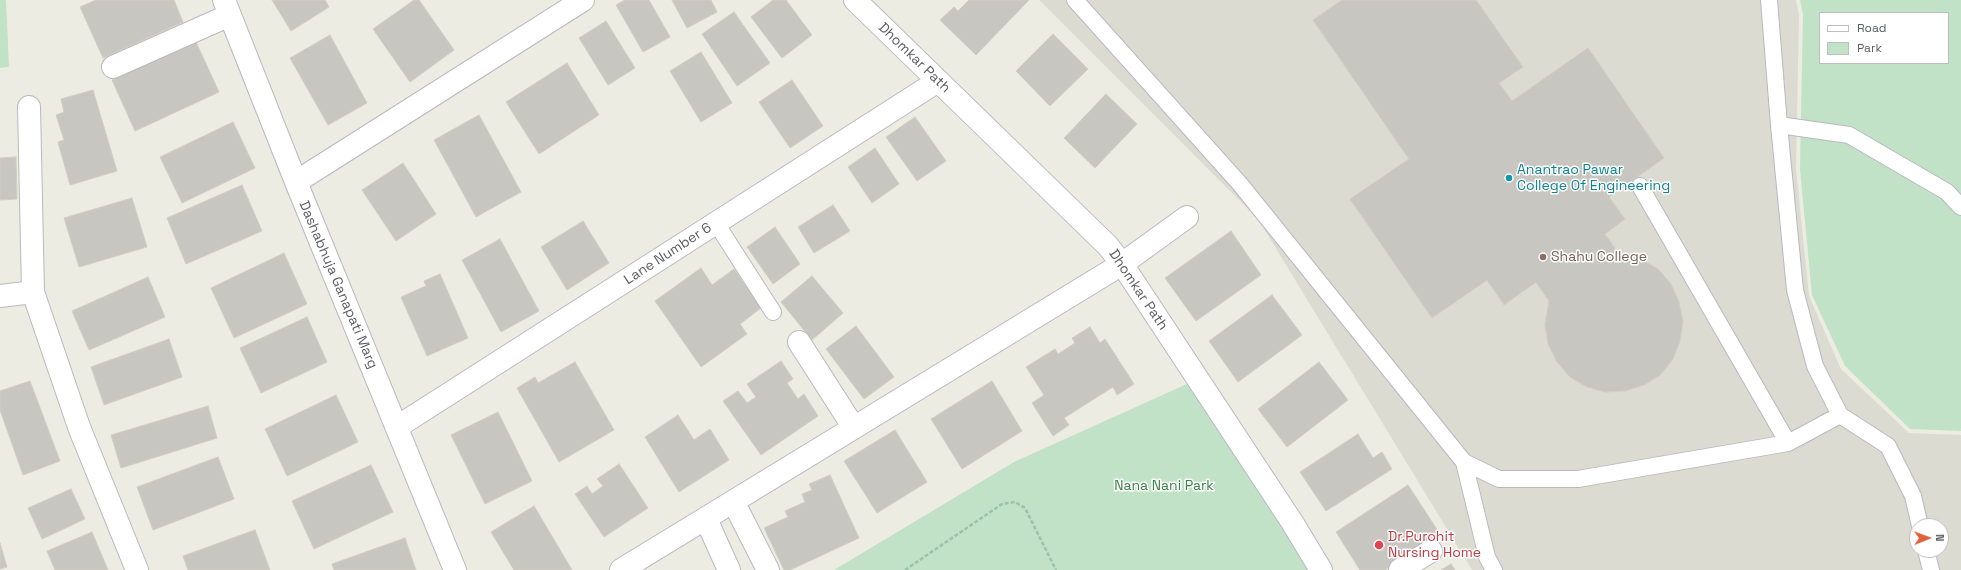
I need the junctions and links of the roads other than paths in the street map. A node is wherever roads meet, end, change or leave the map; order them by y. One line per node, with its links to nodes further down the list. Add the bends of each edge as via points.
1 (583, 0): 10 (street)
2 (855, 0): 7 (street, Dhomkar Path)
3 (1075, 0): 24 (lane, via 1240,184)
4 (1769, 0): 9 (lane)
5 (227, 8): 6 (street); 10 (street, Dashabhuja Ganapati Marg)
6 (113, 67)
7 (938, 81): 14 (street, Lane Number 6); 15 (street, Dhomkar Path, via 1108,246)
8 (29, 107): 16 (street)
9 (1779, 125): 12 (lane, via 1849,135 1947,192); 20 (lane, via 1795,290 1815,366)
10 (296, 182): 21 (street, Dashabhuja Ganapati Marg)
11 (1640, 186): 23 (lane)
12 (1961, 207)
13 (1187, 217): 15 (street)
14 (716, 223): 18 (lane); 21 (street, Lane Number 6)
15 (1122, 264): 22 (street); 35 (street, Dhomkar Path)
16 (33, 292): 17 (street); 30 (street, via 79,427)
17 (0, 296)
18 (772, 312)
19 (799, 342): 22 (street)
20 (1840, 415): 23 (lane); 26 (lane, via 1888,446 1913,496)
21 (397, 427): 31 (street, Dashabhuja Ganapati Marg)
22 (854, 428): 25 (street)
23 (1788, 443): 24 (lane, via 1578,479 1499,479)
24 (1464, 462): 37 (lane, via 1487,557)
25 (734, 502): 27 (street); 34 (street)
26 (1918, 518)
27 (706, 519): 32 (street); 33 (street)
28 (1431, 551): 36 (street)
29 (1928, 558): 38 (lane)
30 (137, 570)
31 (455, 570)
32 (621, 570)
33 (729, 570)
34 (768, 570)
35 (1321, 570)
36 (1400, 570)
37 (1494, 570)
38 (1931, 570)

